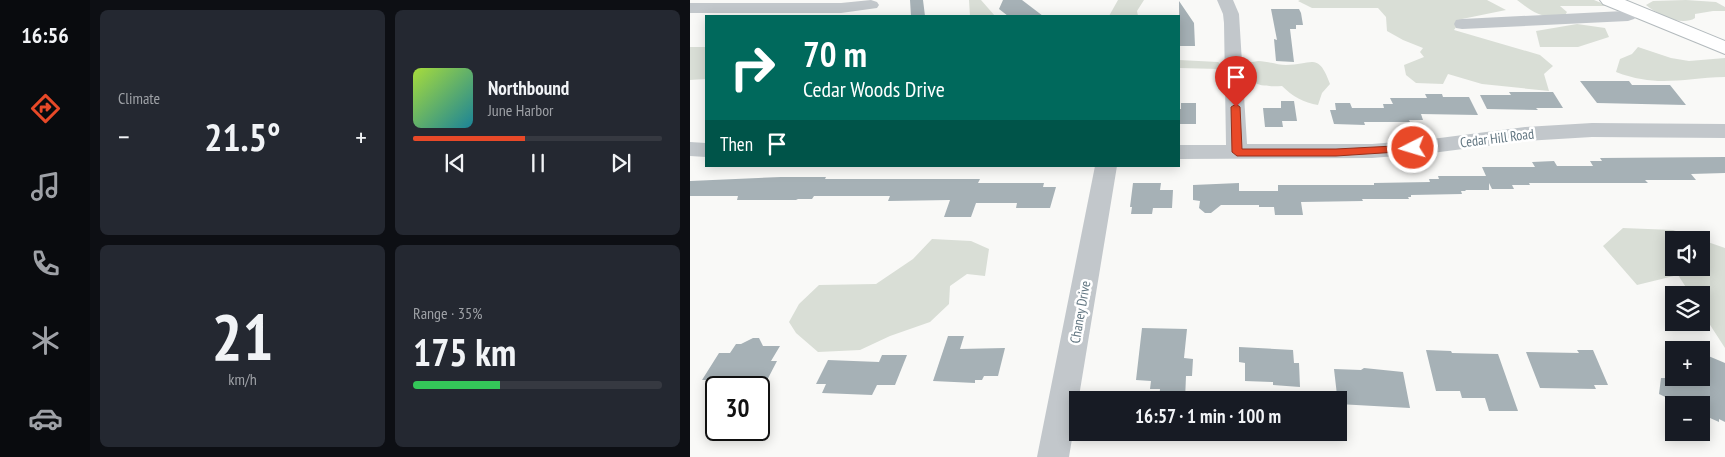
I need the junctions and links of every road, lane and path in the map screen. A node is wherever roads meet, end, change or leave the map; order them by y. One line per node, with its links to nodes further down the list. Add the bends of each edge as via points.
1 (1226, 0): 12 (street, via 1232,23)
2 (1611, 0): 5 (main road)
3 (870, 7): 4 (street)
4 (690, 8)
5 (1635, 11): 6 (street, via 1628,16); 7 (main road)
6 (1462, 24)
7 (1725, 48)
8 (1725, 131): 12 (street, Cedar Hill Road, via 1592,130 1523,134 1372,152)
9 (690, 149): 10 (street)
10 (705, 150)
11 (1180, 152): 12 (street, Cedar Hill Road)
12 (1237, 152)
13 (1106, 167): 14 (street, Chaney Drive)
14 (1052, 457)

